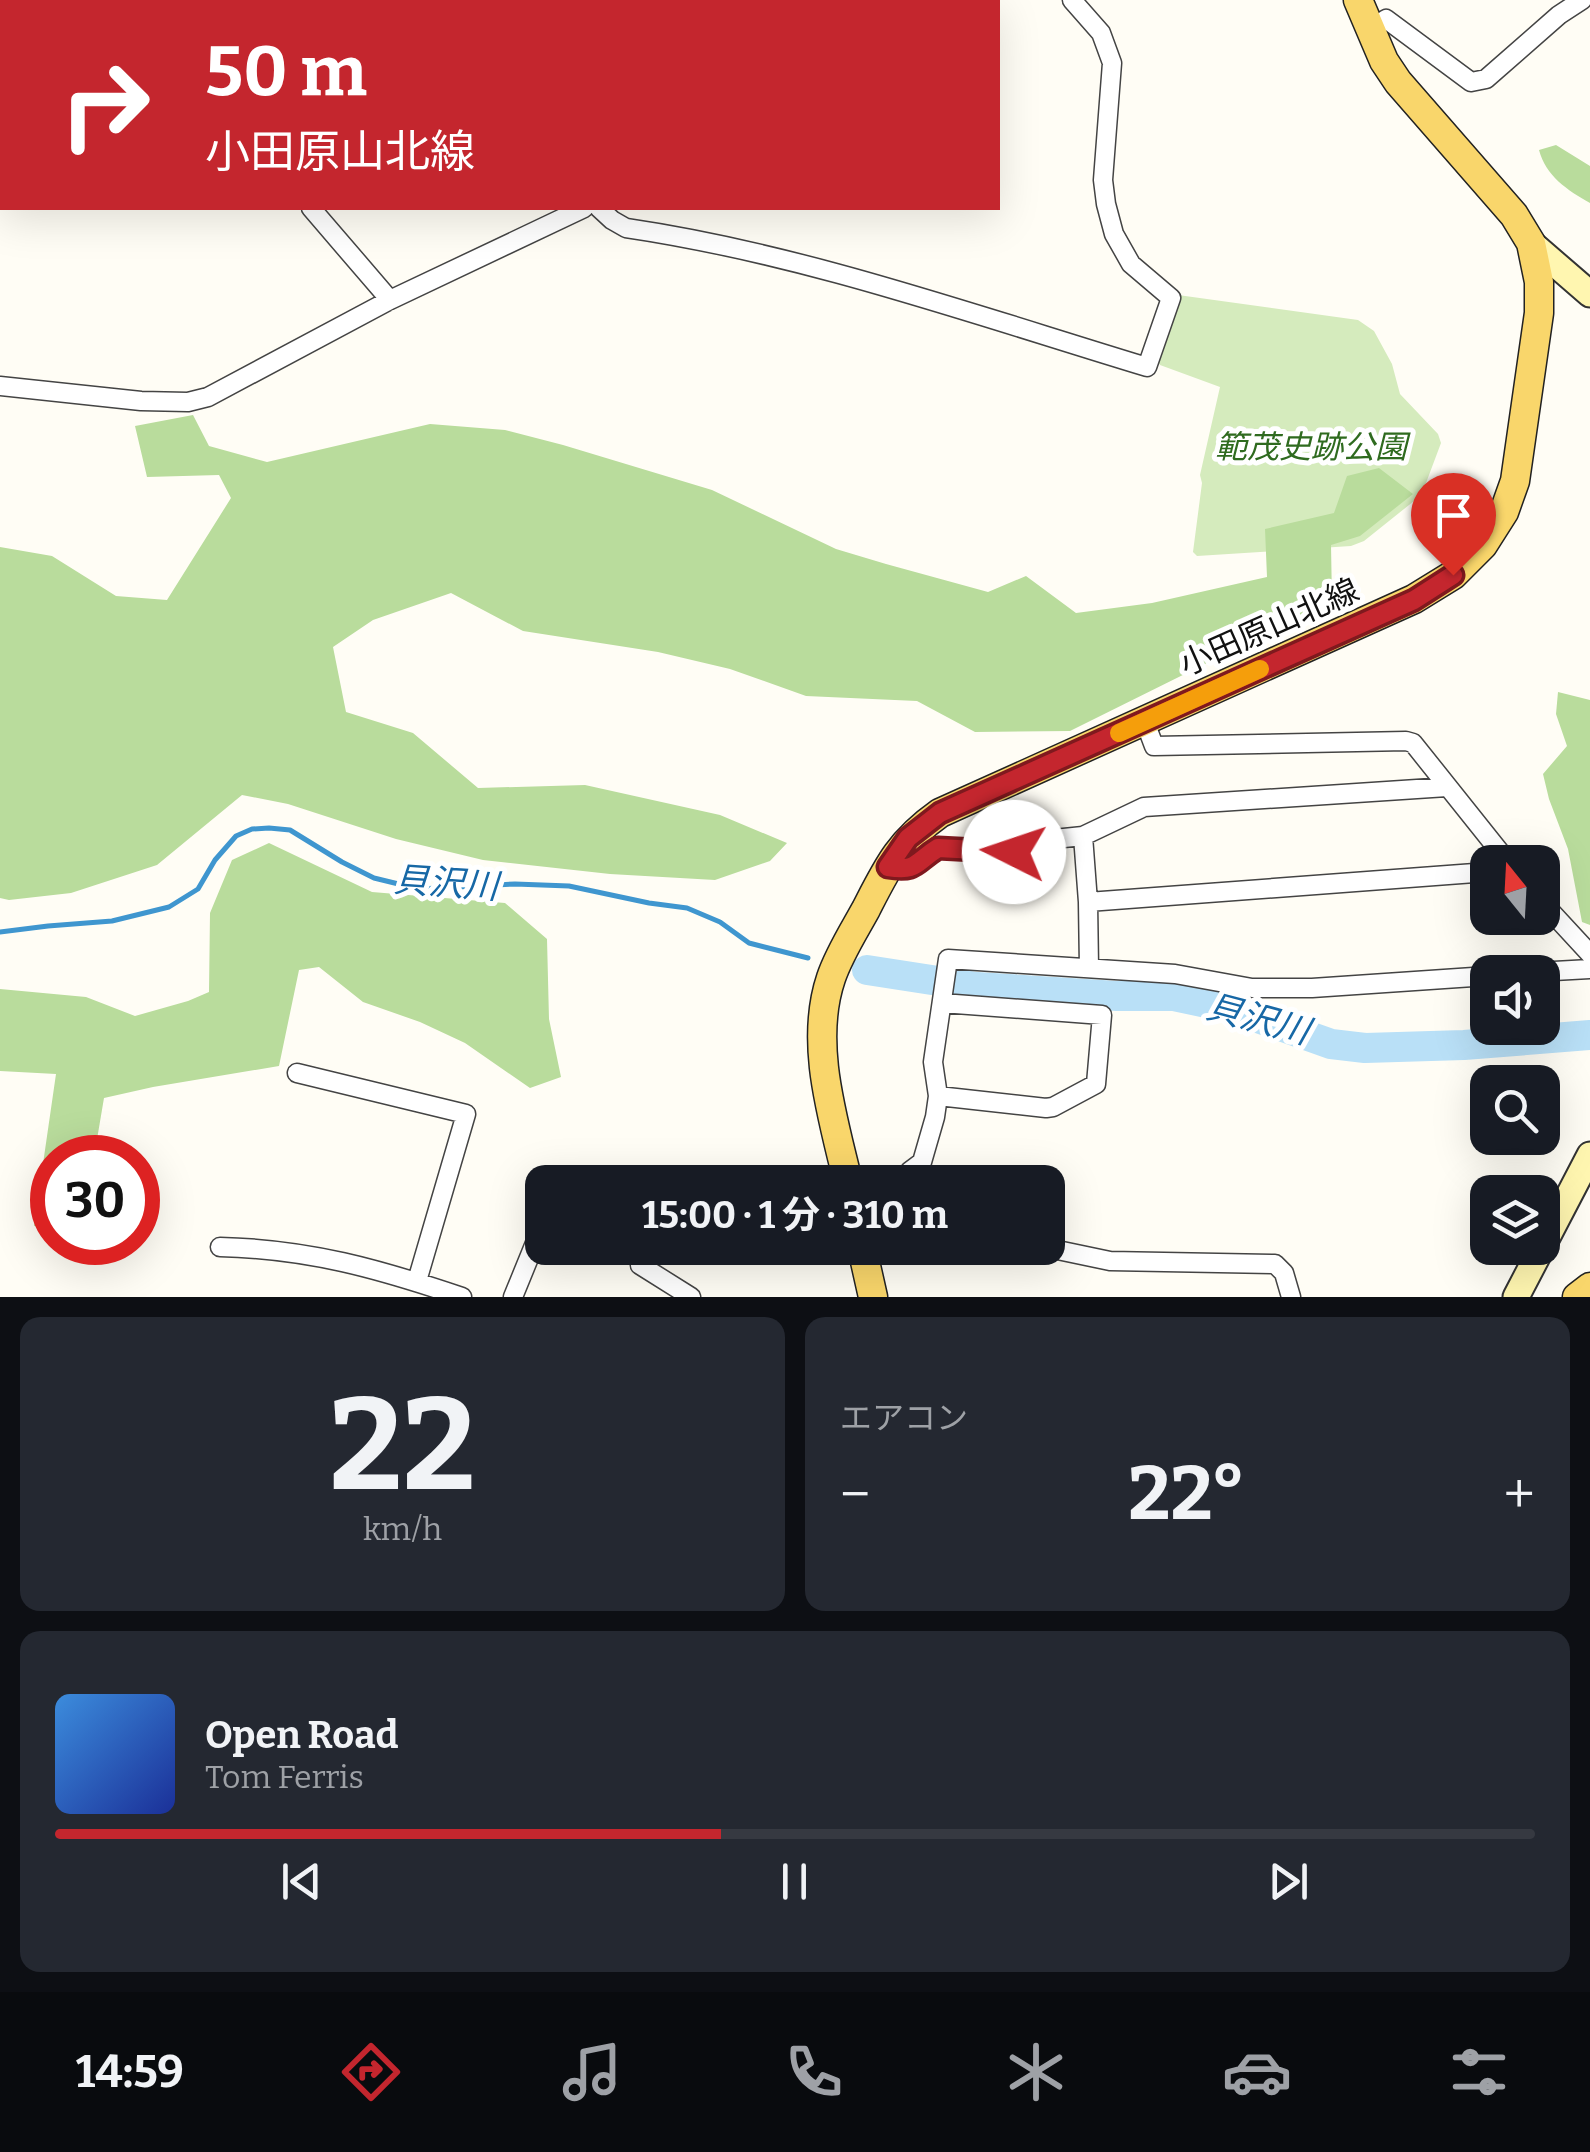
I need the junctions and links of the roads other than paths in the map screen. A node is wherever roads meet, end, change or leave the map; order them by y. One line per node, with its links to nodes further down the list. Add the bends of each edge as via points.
1 (1072, 0): 7 (street, via 1101,34 1112,62 1103,180 1114,234 1132,264 1171,298 1147,367 738,248 626,228)
2 (1358, 0): 4 (main road, 小田原山北線)
3 (1582, 0): 4 (street, via 1486,79 1471,82 1386,19)
4 (1370, 30): 8 (main road, 小田原山北線, via 1398,82)
5 (313, 210): 10 (street)
6 (580, 210): 10 (street)
7 (601, 210)
8 (1532, 243): 9 (street); 12 (main road, 小田原山北線, via 1539,313 1515,481 1483,545 1414,600)
9 (1590, 294)
10 (390, 300): 11 (street, via 188,402)
11 (0, 386)
12 (1145, 722): 13 (street, via 1154,746 1406,741); 16 (main road, 小田原山北線, via 940,813 908,838)
13 (1447, 787): 14 (street, via 1144,807); 15 (street)
14 (1084, 836): 16 (street, via 1014,852 938,848 913,868); 18 (street)
15 (1494, 845)
16 (888, 867): 29 (main road, 小田原山北線, via 832,975 824,1005 823,1058)
17 (1470, 873): 18 (street)
18 (1088, 902): 21 (street)
19 (1560, 922): 20 (street)
20 (1590, 954)
21 (1089, 968): 24 (street, via 1252,988); 25 (street, via 948,959)
22 (1590, 968): 23 (street)
23 (1560, 970)
24 (1470, 977)
25 (942, 1002): 27 (street, via 933,1062); 27 (street, via 1102,1015 1096,1084 1053,1107)
26 (297, 1073): 36 (street, via 466,1114)
27 (938, 1096): 30 (street)
28 (1590, 1155): 43 (street)
29 (845, 1165)
30 (918, 1165)
31 (220, 1248): 36 (street, via 322,1256)
32 (1065, 1252): 42 (street, via 1110,1261 1275,1264)
33 (526, 1265): 39 (street)
34 (640, 1265): 40 (street)
35 (865, 1265): 41 (main road)
36 (416, 1282): 38 (street)
37 (1590, 1287): 44 (main road)
38 (462, 1297)
39 (513, 1297)
40 (691, 1297)
41 (872, 1297)
42 (1291, 1297)
43 (1516, 1297)
44 (1577, 1297)

